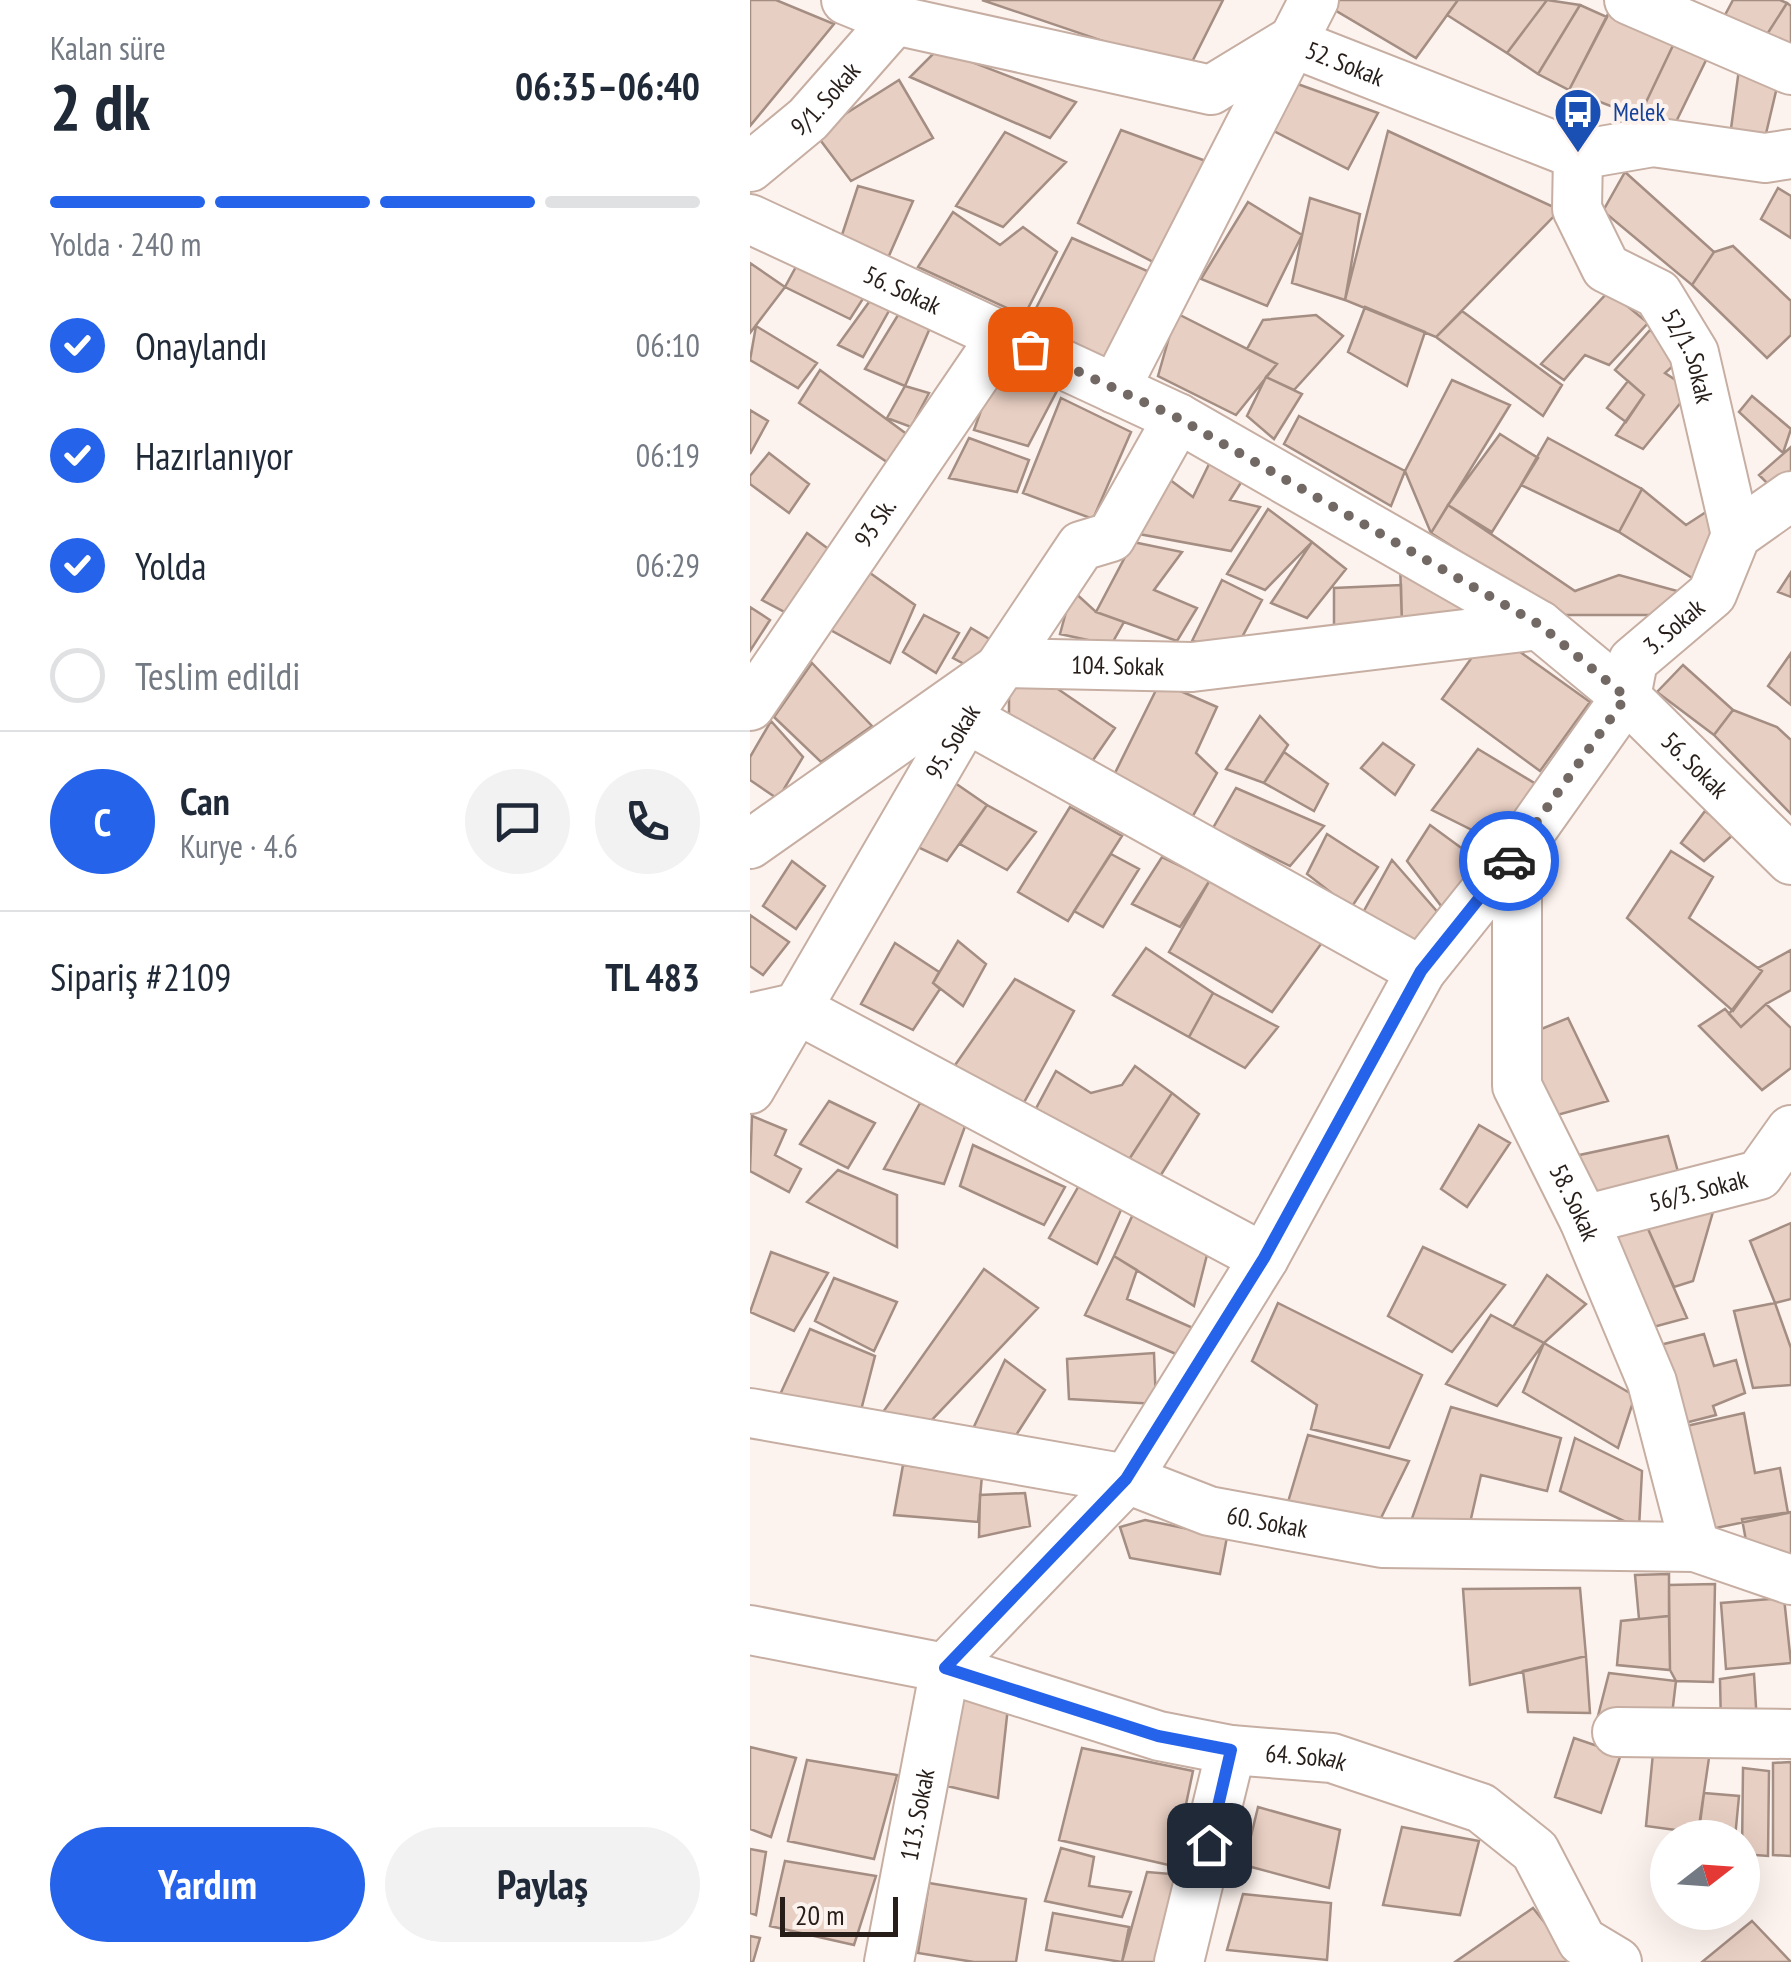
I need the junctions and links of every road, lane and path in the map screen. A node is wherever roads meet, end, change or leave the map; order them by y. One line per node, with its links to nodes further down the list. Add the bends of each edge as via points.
1 (846, 0): 5 (street, 52. Sokak)
2 (1629, 0): 4 (street)
3 (1301, 13): 5 (street, 52. Sokak, via 1211,90); 8 (street, 52. Sokak); 12 (street)
4 (1712, 18): 6 (street)
5 (895, 20): 9 (street, 9/1. Sokak, via 808,119)
6 (1791, 70)
7 (1791, 154): 8 (street, via 1765,158 1652,142)
8 (1578, 155): 15 (street, 52/1. Sokak, via 1577,209 1606,268 1658,294 1694,353)
9 (750, 167)
10 (750, 220): 11 (street, 56. Sokak)
11 (1002, 336): 12 (street, 56. Sokak); 19 (street, 93 Sk.)
12 (1115, 389): 13 (street, 56. Sokak)
13 (1178, 418): 16 (street, 56. Sokak); 17 (street, 95. Sokak, via 1111,537 1081,546)
14 (1791, 496): 15 (street)
15 (1736, 535): 18 (street, 3. Sokak, via 1712,594 1633,662)
16 (1540, 625): 17 (street, 104. Sokak, via 1192,666); 18 (street, 56. Sokak)
17 (1006, 662): 20 (street, 95. Sokak); 21 (street)
18 (1626, 697): 22 (street, 3. Sokak); 23 (street, 56. Sokak)
19 (750, 706)
20 (966, 718): 24 (street); 25 (street, 95. Sokak)
21 (750, 844)
22 (1516, 851): 24 (street, 3. Sokak); 28 (street, 58. Sokak, via 1517,1086)
23 (1791, 860)
24 (1421, 971): 29 (street, 3. Sokak)
25 (772, 1013): 26 (street, 95. Sokak); 29 (street)
26 (750, 1088)
27 (1791, 1130): 28 (street, 56/3. Sokak, via 1759,1174)
28 (1584, 1220): 32 (street, 58. Sokak, via 1652,1382)
29 (1264, 1258): 31 (street, 3. Sokak)
30 (750, 1413): 31 (street, 60. Sokak)
31 (1126, 1479): 32 (street, 60. Sokak, via 1209,1510 1382,1544); 35 (street, 3. Sokak)
32 (1694, 1547): 33 (street, 60. Sokak)
33 (1791, 1580)
34 (750, 1630): 35 (street, 64. Sokak)
35 (945, 1668): 38 (street, 64. Sokak, via 1158,1736); 39 (street, 113. Sokak)
36 (1617, 1732): 37 (street)
37 (1791, 1734)
38 (1231, 1750): 40 (street); 41 (street, 64. Sokak, via 1332,1758 1481,1808 1535,1851 1582,1941)
39 (889, 1962)
40 (1178, 1962)
41 (1616, 1962)

